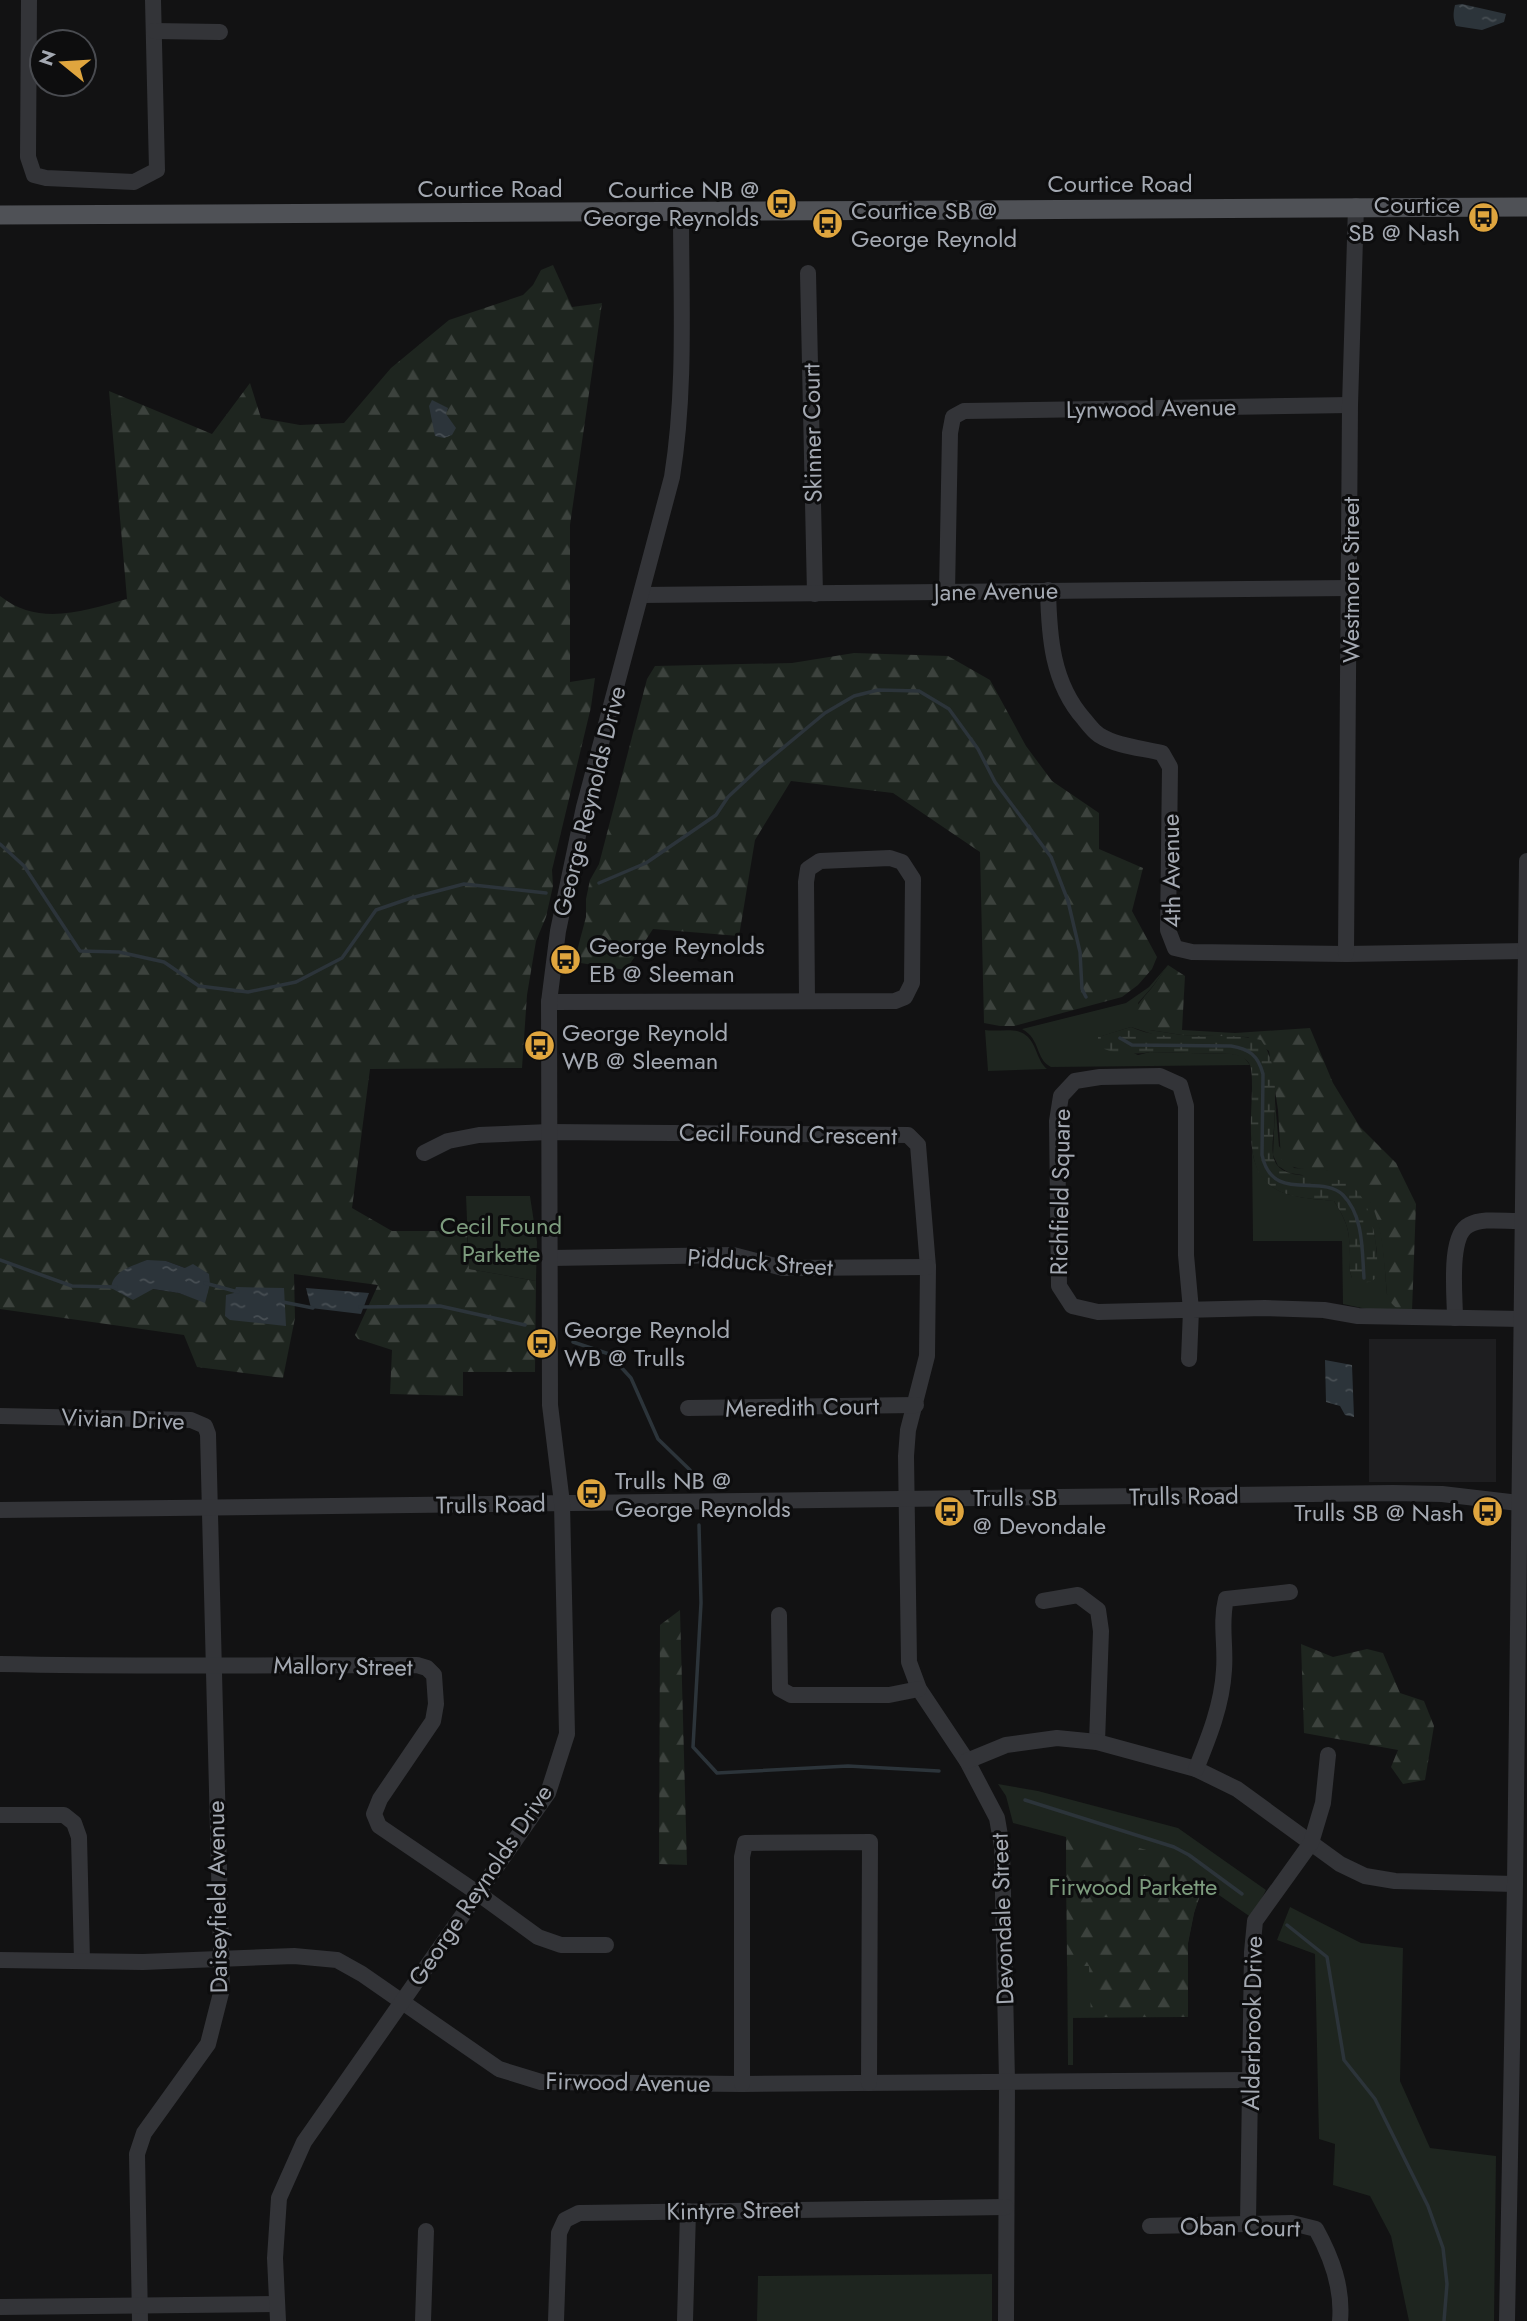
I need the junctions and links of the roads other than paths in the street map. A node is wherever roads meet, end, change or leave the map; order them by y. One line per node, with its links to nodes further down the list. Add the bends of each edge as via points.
1 (29, 0): 3 (street, via 28,157 34,175 46,178 134,182 157,170)
2 (153, 0): 3 (street)
3 (154, 31): 4 (street)
4 (219, 32)
5 (1356, 206): 6 (main road, Courtice Road); 7 (main road, Courtice Road); 10 (street, Westmore Street)
6 (1527, 207)
7 (681, 211): 8 (main road, Courtice Road); 15 (street, George Reynolds Drive, via 679,435 673,477)
8 (0, 215)
9 (808, 273): 14 (street, Skinner Court)
10 (1350, 405): 11 (street, Westmore Street); 13 (street, Lynwood Avenue, via 964,411 953,417 950,433)
11 (1350, 588): 12 (street, Jane Avenue); 18 (street, Westmore Street)
12 (1048, 590): 13 (street, Jane Avenue); 18 (street, 4th Avenue, via 1051,645 1073,706 1098,734 1162,752 1170,767 1168,930 1175,948)
13 (947, 592): 14 (street, Jane Avenue)
14 (815, 594): 15 (street, Jane Avenue)
15 (641, 595): 20 (street, George Reynolds Drive, via 584,807 558,931)
16 (1527, 861): 17 (street)
17 (1526, 951): 18 (street, 4th Avenue); 23 (street)
18 (1346, 954)
19 (807, 1000): 19 (street, via 895,1001 905,996 912,983 913,879 902,862 890,858 820,860 808,869); 20 (street)
20 (550, 1002): 21 (street, George Reynolds Drive)
21 (549, 1132): 22 (street, Cecil Found Crescent, via 479,1135 448,1141); 24 (street, George Reynolds Drive); 25 (street, Cecil Found Crescent, via 908,1135 918,1145)
22 (424, 1153)
23 (1523, 1222): 27 (street, via 1483,1222 1460,1231); 28 (street)
24 (551, 1258): 25 (street, Pidduck Street, via 733,1255 783,1268); 35 (street, George Reynolds Drive, via 550,1405)
25 (928, 1267): 31 (street, Cecil Found Crescent, via 927,1356)
26 (1191, 1310): 26 (street, Richfield Square, via 1186,1255 1186,1106 1180,1085 1160,1076 1075,1081 1061,1096 1057,1122 1059,1286 1072,1306 1098,1311); 27 (street, Richfield Square, via 1265,1308); 29 (street)
27 (1455, 1318): 28 (street, Richfield Square)
28 (1522, 1319): 30 (street)
29 (1189, 1359)
30 (1523, 1403): 36 (street)
31 (916, 1405): 32 (street, Meredith Court); 34 (street, Cecil Found Crescent, via 908,1430)
32 (688, 1408)
33 (0, 1416): 37 (street, Vivian Drive, via 198,1422 208,1434)
34 (907, 1499): 35 (street, Trulls Road); 36 (street, Trulls Road, via 1442,1494); 44 (street, Devondale Street, via 909,1662)
35 (562, 1503): 37 (street, Trulls Road); 52 (street, George Reynolds Drive, via 567,1734 548,1793)
36 (1523, 1503): 51 (street)
37 (209, 1507): 38 (street, Trulls Road); 43 (street, Daiseyfield Avenue)
38 (0, 1510)
39 (1290, 1592): 48 (street, via 1226,1599 1221,1617 1224,1670 1215,1723)
40 (1043, 1601): 45 (street, via 1079,1595 1098,1610)
41 (779, 1615): 44 (street, via 779,1689 791,1695 889,1695)
42 (0, 1664): 43 (street, Mallory Street)
43 (213, 1665): 52 (street, Mallory Street, via 427,1668 434,1675 433,1721 374,1814 379,1826); 54 (street, Daiseyfield Avenue)
44 (919, 1689): 47 (street, Devondale Street)
45 (1097, 1742): 47 (street, via 1058,1738 1006,1745); 48 (street)
46 (1328, 1755): 50 (street, Alderbrook Drive, via 1323,1803)
47 (967, 1761): 59 (street, Devondale Street, via 998,1818 1002,1847)
48 (1196, 1769): 50 (street, via 1237,1789)
49 (0, 1815): 56 (street, via 64,1815 74,1824 79,1837)
50 (1311, 1843): 51 (street, via 1365,1876); 58 (street, Alderbrook Drive, via 1255,1921)
51 (1521, 1887): 76 (street)
52 (479, 1894): 53 (street, via 538,1937 561,1945); 57 (street, George Reynolds Drive)
53 (606, 1945)
54 (220, 1958): 56 (street, Firwood Avenue); 57 (street, Firwood Avenue, via 337,1960); 69 (street, Daiseyfield Avenue, via 222,1989 208,2044 144,2133 137,2154)
55 (0, 1960): 56 (street, Firwood Avenue)
56 (82, 1961)
57 (400, 2003): 61 (street, Firwood Avenue, via 499,2069 541,2082); 67 (street, George Reynolds Drive, via 304,2142 279,2198)
58 (1250, 2080): 59 (street, Firwood Avenue); 64 (street, Alderbrook Drive)
59 (1007, 2081): 60 (street, Firwood Avenue); 62 (street, Devondale Street)
60 (869, 2082): 61 (street, Firwood Avenue); 61 (street, via 870,1842 745,1843)
61 (742, 2084)
62 (1006, 2207): 63 (street, Kintyre Street); 74 (street, Devondale Street)
63 (688, 2211): 72 (street, Kintyre Street, via 579,2213 565,2220 559,2233); 73 (street)
64 (1248, 2223): 65 (street, Oban Court); 75 (street, Oban Court, via 1292,2222 1316,2230 1330,2254 1342,2302)
65 (1150, 2227)
66 (426, 2231): 71 (street)
67 (277, 2304): 69 (street); 70 (street, George Reynolds Drive)
68 (0, 2307): 69 (street)
69 (140, 2313)
70 (278, 2321)
71 (422, 2321)
72 (556, 2321)
73 (685, 2321)
74 (1006, 2321)
75 (1340, 2321)
76 (1507, 2321)

